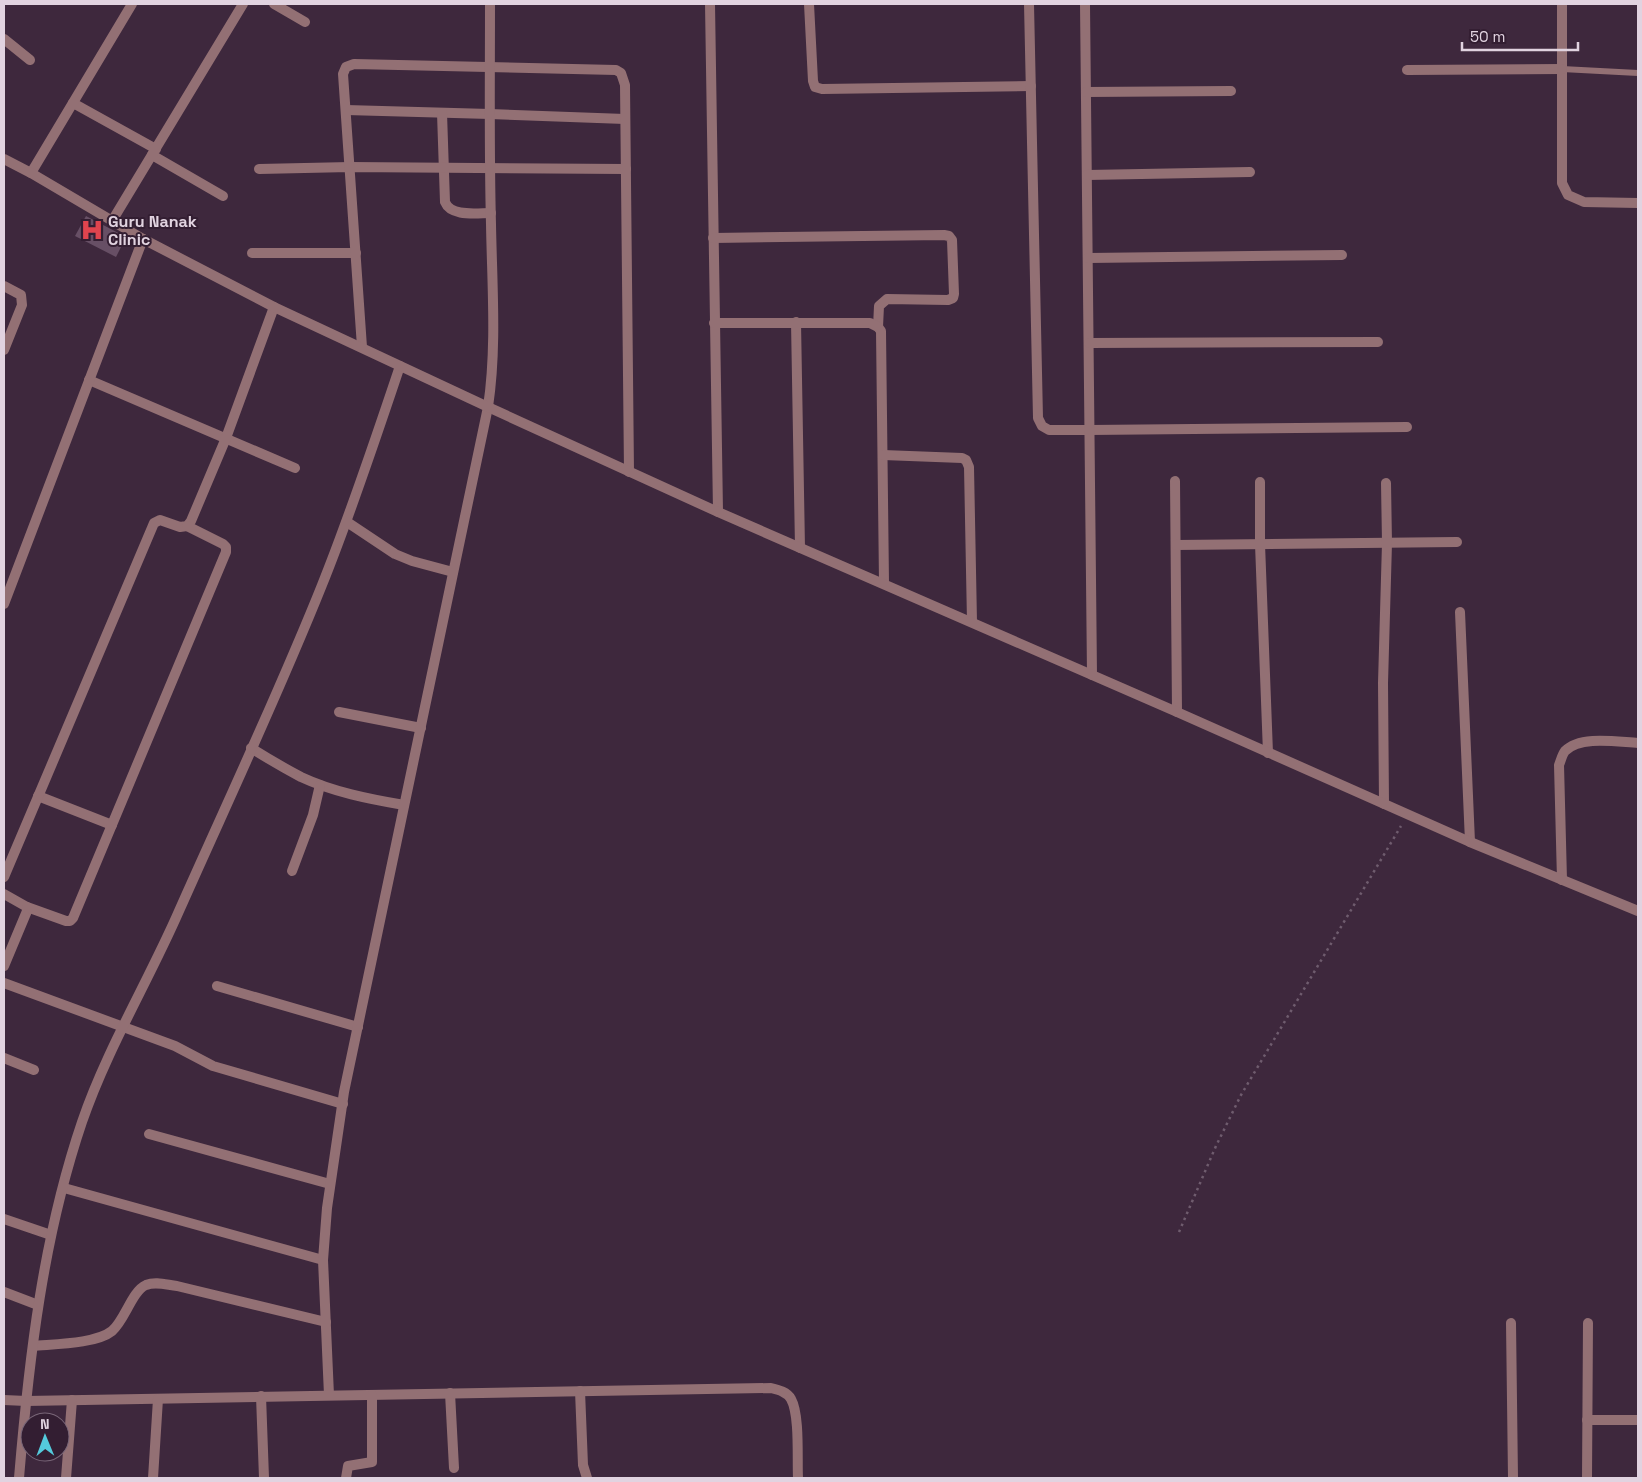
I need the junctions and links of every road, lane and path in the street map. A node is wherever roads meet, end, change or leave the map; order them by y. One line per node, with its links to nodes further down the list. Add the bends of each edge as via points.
1 (243, 4): 25 (street)
2 (274, 4): 10 (street)
3 (490, 4): 13 (street)
4 (710, 4): 39 (street)
5 (809, 4): 17 (street, via 813,81 822,89)
6 (1029, 4): 17 (street)
7 (1085, 4): 19 (street)
8 (1562, 4): 14 (street)
9 (129, 5): 20 (street)
10 (305, 22)
11 (4, 40): 12 (street)
12 (30, 60)
13 (490, 67): 21 (street, via 354,64 346,67 343,74); 23 (street); 24 (street, via 616,70 624,78)
14 (1562, 69): 15 (street); 16 (lane); 36 (street, via 1562,183 1568,195 1584,202)
15 (1407, 70)
16 (1638, 73)
17 (1031, 86): 58 (street, via 1038,418 1049,430)
18 (1231, 91): 19 (street)
19 (1086, 92): 34 (street)
20 (73, 103): 25 (street); 32 (street)
21 (346, 110): 22 (street); 28 (street)
22 (442, 113): 23 (street); 27 (street)
23 (490, 114): 24 (street); 29 (street)
24 (625, 119): 31 (street)
25 (154, 152): 35 (street); 38 (street)
26 (4, 159): 32 (street)
27 (444, 167): 28 (street); 29 (street); 37 (street, via 448,208 454,212)
28 (350, 168): 30 (street); 42 (street)
29 (490, 168): 31 (street); 37 (street)
30 (259, 169)
31 (626, 169): 62 (street)
32 (31, 172): 38 (street)
33 (1250, 172): 34 (street)
34 (1087, 175): 44 (street)
35 (223, 196)
36 (1638, 203)
37 (491, 213): 56 (street, via 493,353)
38 (112, 221): 40 (street)
39 (713, 238): 48 (street); 49 (street, via 949,236 952,240 953,298 887,299 879,306)
40 (143, 239): 46 (street); 55 (street)
41 (252, 253): 42 (street)
42 (356, 253): 52 (street)
43 (1342, 255): 44 (street)
44 (1088, 258): 51 (street)
45 (4, 286): 53 (street, via 21,295 22,305)
46 (274, 307): 52 (street); 59 (street)
47 (796, 322): 48 (street); 49 (street, via 870,323); 73 (street)
48 (714, 323): 66 (street)
49 (878, 327): 60 (street, via 882,337)
50 (1378, 342): 51 (street)
51 (1088, 343): 58 (street)
52 (362, 347): 54 (street)
53 (4, 350)
54 (400, 366): 56 (street); 67 (street)
55 (89, 380): 59 (street); 76 (street)
56 (488, 407): 62 (street); 74 (street)
57 (1407, 427): 58 (street)
58 (1089, 430): 79 (street)
59 (226, 438): 61 (street); 68 (street, via 192,522)
60 (883, 455): 75 (street); 78 (street, via 966,460 969,467)
61 (295, 468)
62 (629, 472): 66 (street)
63 (1175, 480): 71 (street)
64 (1260, 482): 72 (street)
65 (1386, 483): 70 (street)
66 (718, 512): 73 (street)
67 (347, 522): 74 (street, via 395,554); 84 (street)
68 (187, 526): 87 (street, via 160,520 154,523); 91 (street, via 223,544 226,552)
69 (1457, 542): 70 (street)
70 (1387, 543): 72 (street); 88 (street)
71 (1176, 544): 72 (street); 81 (street)
72 (1260, 544): 85 (street)
73 (800, 548): 75 (street)
74 (454, 572): 82 (street)
75 (884, 584): 78 (street)
76 (4, 604)
77 (1460, 612): 92 (street)
78 (972, 622): 79 (street)
79 (1092, 675): 81 (street)
80 (340, 712): 82 (street)
81 (1177, 712): 85 (street)
82 (420, 728): 89 (street)
83 (1638, 743): 95 (street, via 1583,742 1563,753 1559,765)
84 (251, 748): 86 (street); 102 (street, via 175,921)
85 (1268, 753): 88 (street)
86 (320, 785): 89 (street); 93 (street, via 314,815)
87 (38, 796): 91 (street); 94 (street)
88 (1384, 804): 90 (street)
89 (404, 805): 103 (street)
90 (1407, 814): 92 (street); 111 (path, via 1241,1095)
91 (112, 825): 97 (street, via 70,921)
92 (1470, 842): 95 (street)
93 (292, 871)
94 (4, 877)
95 (1562, 880): 98 (street)
96 (4, 894): 97 (street)
97 (27, 906): 99 (street)
98 (1638, 911)
99 (4, 966)
100 (4, 983): 102 (street)
101 (217, 986): 103 (street)
102 (123, 1026): 106 (street, via 175,1046 213,1066); 109 (street, via 82,1123)
103 (358, 1027): 106 (street)
104 (4, 1058): 105 (street)
105 (34, 1070)
106 (342, 1104): 108 (street)
107 (149, 1134): 108 (street)
108 (330, 1184): 113 (street)
109 (64, 1188): 112 (street); 113 (street)
110 (4, 1219): 112 (street)
111 (1179, 1232)
112 (50, 1235): 115 (street)
113 (323, 1260): 116 (street)
114 (4, 1292): 115 (street)
115 (38, 1305): 119 (street)
116 (326, 1322): 119 (street, via 158,1283 140,1289 123,1319 111,1332 75,1343); 123 (street)
117 (1511, 1323): 139 (street)
118 (1588, 1323): 129 (street)
119 (33, 1346): 128 (street)
120 (580, 1391): 121 (street); 137 (street); 138 (street, via 771,1388 782,1391 791,1398 796,1413)
121 (450, 1393): 122 (street); 131 (street)
122 (372, 1394): 123 (street); 136 (street, via 372,1462 348,1466)
123 (329, 1395): 124 (street)
124 (261, 1396): 125 (street); 135 (street)
125 (158, 1398): 127 (street); 134 (street)
126 (4, 1400): 128 (street)
127 (72, 1400): 128 (street); 133 (street)
128 (26, 1401): 132 (street)
129 (1587, 1420): 130 (street); 140 (street)
130 (1638, 1420)
131 (454, 1468)
132 (19, 1478)
133 (66, 1478)
134 (153, 1478)
135 (264, 1478)
136 (346, 1478)
137 (587, 1478)
138 (798, 1478)
139 (1513, 1478)
140 (1587, 1478)

